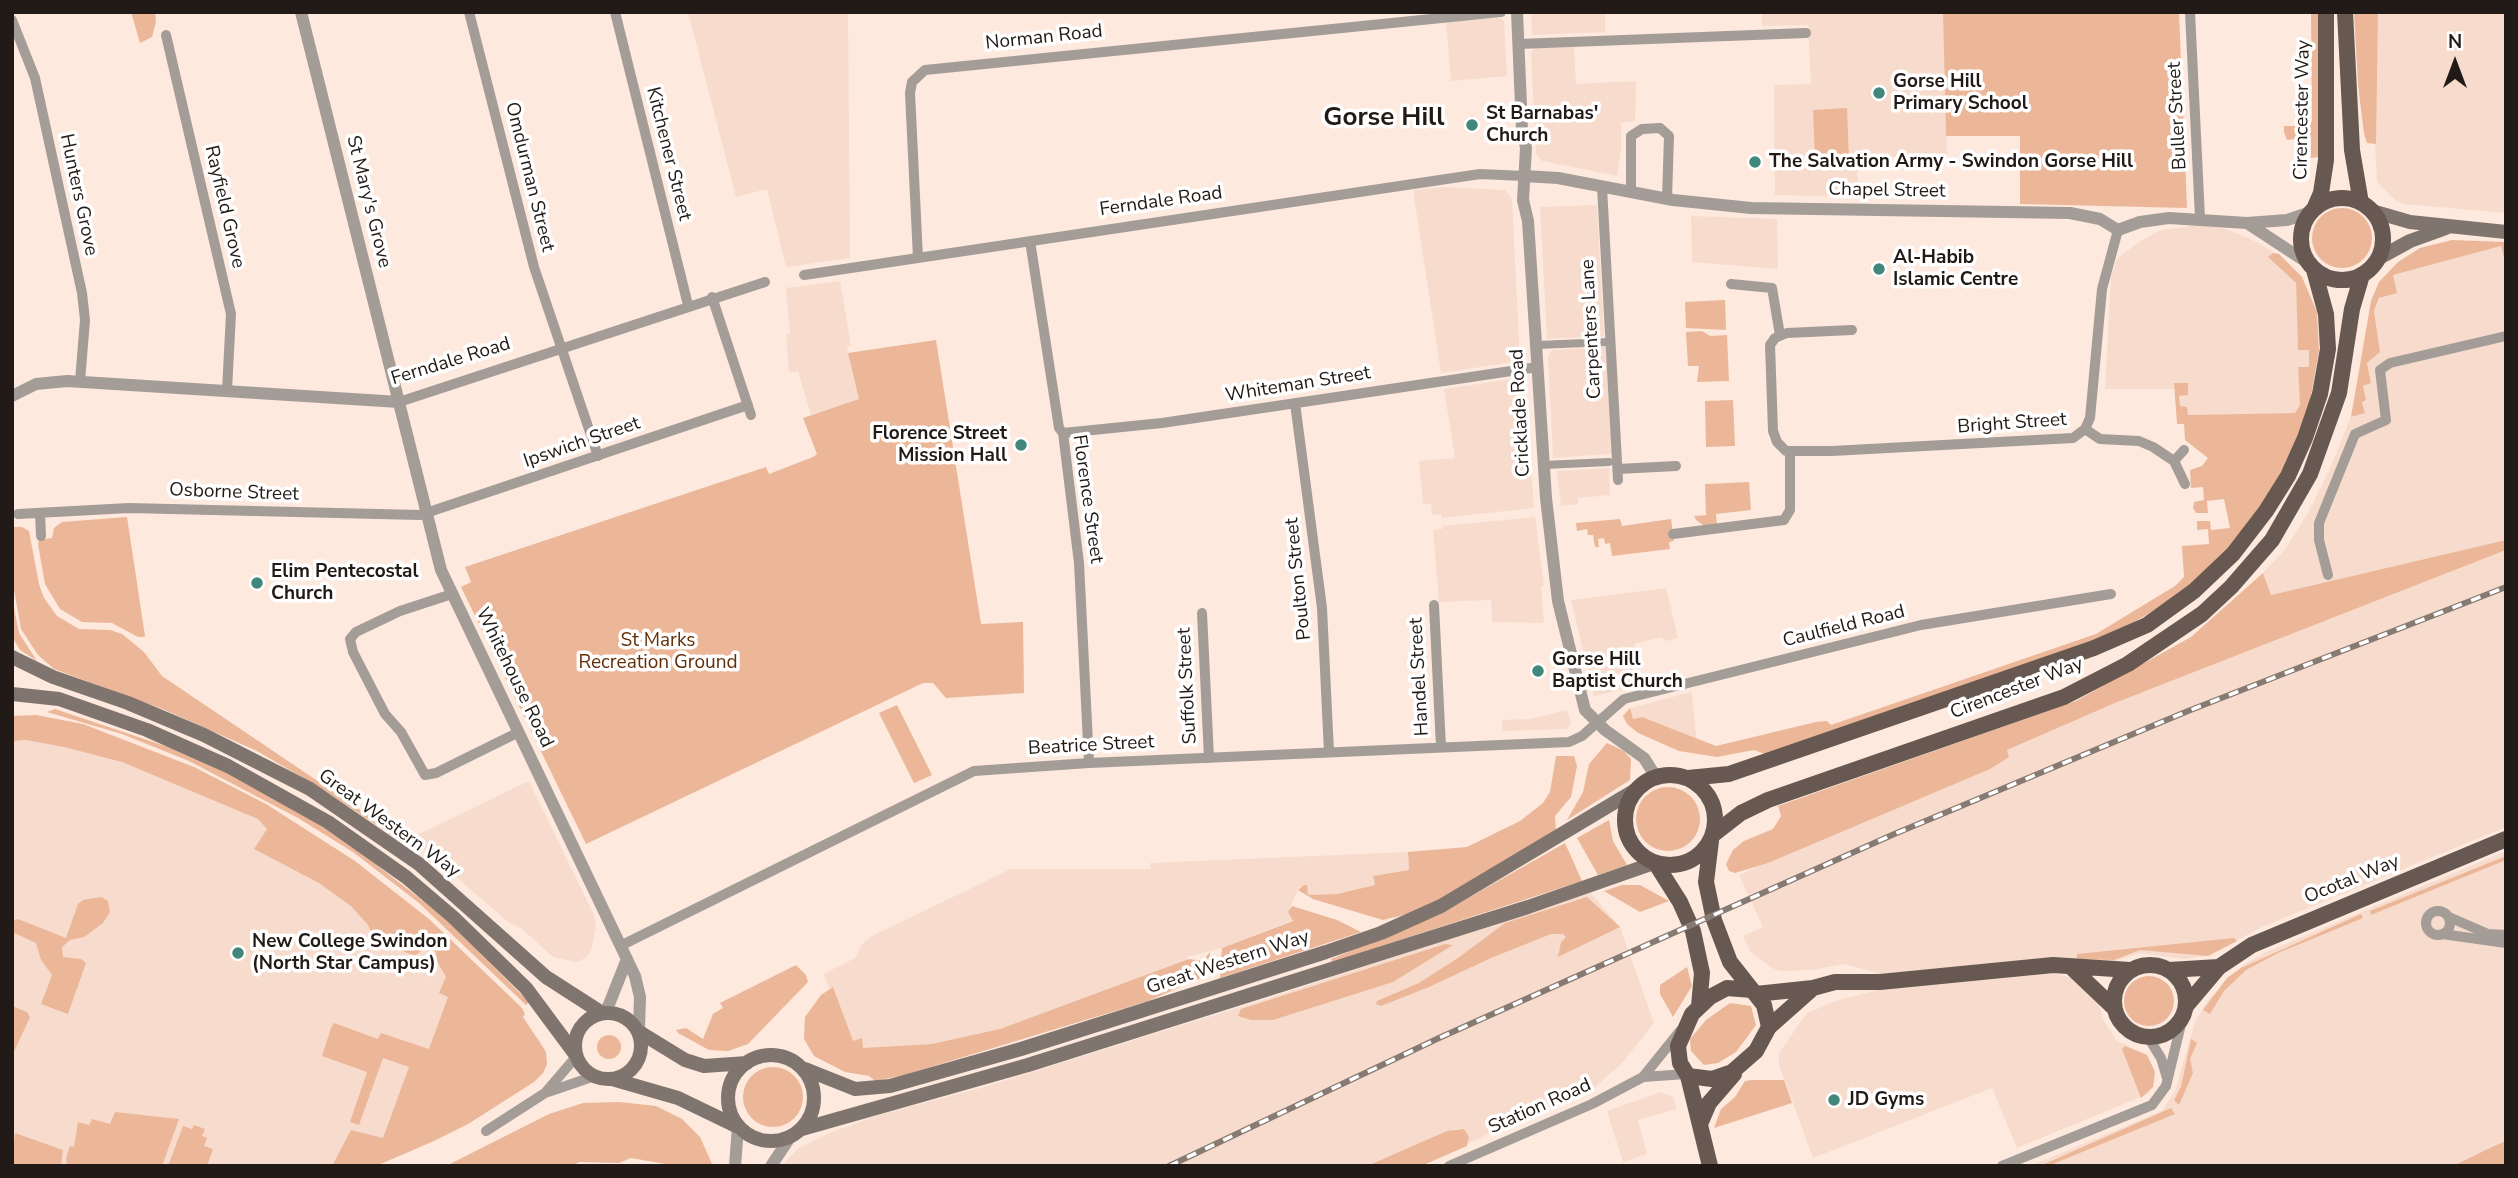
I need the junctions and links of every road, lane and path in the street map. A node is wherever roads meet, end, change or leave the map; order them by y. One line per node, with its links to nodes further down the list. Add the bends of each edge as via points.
1 (300, 12): 44 (street, St Mary's Grove)
2 (469, 12): 39 (street, Omdurman Street, via 534,267)
3 (615, 12): 33 (street, Kitchener Street)
4 (1501, 12): 25 (street, Norman Road, via 926,70 912,82 910,93)
5 (1517, 12): 12 (street, Cricklade Road)
6 (2190, 12): 19 (street, Buller Street)
7 (2326, 12): 18 (main road, Cirencester Way, via 2326,163 2322,193)
8 (2345, 12): 17 (main road, via 2351,149)
9 (12, 20): 41 (street, Hunters Grove, via 35,78 82,293)
10 (1806, 33): 12 (street)
11 (166, 35): 42 (street, Rayfield Grove, via 232,314)
12 (1519, 44): 13 (street, Cricklade Road)
13 (1524, 176): 14 (street, Chapel Street); 24 (street, Ferndale Road, via 1480,174); 38 (street, Cricklade Road, via 1522,200)
14 (1602, 187): 15 (street, Chapel Street); 37 (street, Carpenters Lane)
15 (1631, 193): 16 (street, Chapel Street); 16 (street, via 1631,136 1642,129 1660,128 1669,135)
16 (1667, 200): 22 (street, Chapel Street, via 1751,208 2070,213 2100,219)
17 (2367, 207): 18 (main road, via 2341,198); 21 (main road, via 2402,220); 26 (main road, via 2383,233)
18 (2313, 209): 20 (street, via 2287,220); 27 (main road, via 2300,239)
19 (2200, 218): 20 (street); 22 (street, via 2144,221)
20 (2247, 222): 27 (street)
21 (2448, 227): 23 (main road); 26 (main road)
22 (2118, 230): 46 (street, Bright Street, via 2102,289 2091,411)
23 (2506, 232)
24 (1030, 241): 25 (street, Ferndale Road); 47 (street, Florence Street)
25 (918, 258): 28 (street, Ferndale Road)
26 (2379, 258): 29 (main road)
27 (2311, 267): 29 (main road, via 2335,280); 77 (main road, Cirencester Way, via 2326,314 2328,349 2305,438 2266,511 2233,554 2194,591 2147,625 2094,648 1741,770)
28 (804, 275)
29 (2362, 275): 79 (main road, Cirencester Way, via 2339,393 2311,474 2272,540 2202,614 2128,664 2064,697 1761,803)
30 (765, 282): 32 (street, Ferndale Road)
31 (1731, 284): 35 (street, via 1772,288)
32 (712, 297): 33 (street, Ferndale Road); 50 (street, Ipswich Street, via 750,410)
33 (688, 305): 39 (street, Ferndale Road)
34 (1852, 330): 35 (street)
35 (1780, 335): 49 (street, via 1768,354 1773,431)
36 (2506, 336): 63 (street, via 2390,363 2380,370 2386,420 2355,434 2318,526)
37 (1610, 342): 38 (street); 54 (street, Carpenters Lane)
38 (1537, 345): 40 (street, Cricklade Road)
39 (561, 348): 44 (street, Ferndale Road); 50 (street, Omdurman Street)
40 (1538, 367): 45 (street, Whiteman Street); 52 (street, Cricklade Road)
41 (80, 382): 42 (street, Ferndale Road); 43 (street, Ferndale Road, via 36,384)
42 (227, 390): 44 (street, Ferndale Road)
43 (12, 396)
44 (399, 402): 57 (street, Whitehouse Road)
45 (1295, 403): 47 (street, Whiteman Street); 73 (street, Poulton Street, via 1322,608)
46 (2085, 429): 49 (street, Bright Street, via 2077,437 2061,440); 51 (street, via 2100,439 2145,443)
47 (1063, 433): 75 (street, Florence Street, via 1081,590)
48 (2184, 450): 51 (street)
49 (1790, 453): 60 (street, via 1790,510 1784,520)
50 (598, 456): 57 (street, Ipswich Street)
51 (2174, 461): 55 (street)
52 (1544, 465): 54 (street); 70 (street, Cricklade Road, via 1563,628 1580,698)
53 (1676, 466): 54 (street)
54 (1616, 468)
55 (2185, 484)
56 (40, 513): 57 (street, Osborne Street, via 129,508); 58 (street, Osborne Street); 62 (street)
57 (427, 513): 64 (street, Whitehouse Road)
58 (19, 514)
59 (1689, 518): 60 (street)
60 (1690, 532): 61 (street)
61 (1673, 534)
62 (41, 536)
63 (2328, 575)
64 (452, 594): 71 (street, Whitehouse Road); 71 (street, via 356,632 350,639 353,652 385,714 401,732 425,775)
65 (2111, 594): 70 (street, Caulfield Road, via 2030,605 1873,637 1624,699)
66 (1434, 605): 72 (street, Handel Street)
67 (1202, 613): 74 (street, Suffolk Street)
68 (12, 657): 97 (main road, Great Western Way, via 204,735 310,789 419,864 546,977)
69 (12, 694): 102 (main road, Great Western Way, via 60,699 147,730 228,766 339,829 453,916 526,988)
70 (1597, 723): 72 (street, Beatrice Street, via 1569,742); 76 (street, Cricklade Road, via 1644,758)
71 (519, 732): 86 (street, Whitehouse Road)
72 (1441, 747): 73 (street, Beatrice Street)
73 (1329, 752): 74 (street, Beatrice Street)
74 (1209, 758): 75 (street, Beatrice Street)
75 (1090, 763): 86 (street, Beatrice Street, via 974,771)
76 (1656, 777): 77 (main road); 78 (main road)
77 (1688, 779): 79 (main road, via 1709,797 1715,815)
78 (1637, 789): 81 (main road, via 1627,806 1625,825 1631,844); 105 (main road, Great Western Way, via 1477,887 1413,920 1348,945 890,1086 855,1089)
79 (1712, 837): 81 (main road, via 1705,850 1688,862); 93 (main road, via 1706,882 1714,920 1730,962)
80 (2506, 839): 88 (main road, Ocotal Way, via 2266,938)
81 (1655, 863): 94 (main road, via 1693,931 1702,973); 114 (main road, Great Western Way, via 1041,1061)
82 (2449, 917): 83 (street, via 2450,927); 83 (street, via 2437,911 2426,920 2431,933); 84 (street, via 2488,934)
83 (2442, 934): 85 (street)
84 (2506, 935)
85 (2506, 943)
86 (622, 945): 87 (street, Whitehouse Road)
87 (627, 958): 97 (street); 100 (street, Whitehouse Road, via 638,985)
88 (2219, 967): 91 (main road, Ocotal Way); 96 (main road, Ocotal Way)
89 (2072, 968): 90 (main road); 92 (main road, via 2053,965 1880,982 1841,981); 95 (main road)
90 (2130, 970): 91 (main road, via 2150,964); 95 (main road, via 2116,987)
91 (2169, 970): 96 (main road, via 2182,984)
92 (1814, 988): 93 (main road); 99 (main road)
93 (1754, 992): 94 (main road, via 1727,988); 99 (main road, via 1764,1005)
94 (1699, 1006): 98 (main road)
95 (2114, 1008): 101 (main road, via 2126,1028)
96 (2184, 1011): 101 (main road, via 2168,1032); 110 (street)
97 (604, 1012): 100 (main road, via 624,1015); 102 (main road, via 584,1026 576,1040)
98 (1686, 1023): 106 (main road, via 1678,1051); 108 (street, Station Road)
99 (1769, 1027): 104 (main road, via 1756,1051)
100 (640, 1030): 103 (main road, via 685,1059 705,1066); 109 (main road, via 635,1063)
101 (2148, 1037): 110 (street)
102 (575, 1056): 107 (main road); 111 (street)
103 (747, 1063): 105 (main road, via 776,1055); 113 (main road, via 729,1092 730,1111)
104 (1740, 1067): 106 (main road, via 1720,1078); 112 (main road, via 1709,1103)
105 (805, 1069): 114 (main road, via 813,1101)
106 (1687, 1075): 108 (street, Station Road); 112 (main road)
107 (592, 1077): 109 (main road); 111 (street)
108 (1643, 1077): 119 (street, Station Road)
109 (611, 1079): 113 (main road, via 686,1101)
110 (2168, 1081): 121 (street, via 2158,1099 2145,1109)
111 (545, 1093): 115 (street)
112 (1700, 1124): 120 (main road)
113 (738, 1127): 116 (main road, via 758,1140); 117 (street)
114 (802, 1129): 116 (main road)
115 (486, 1131)
116 (789, 1139): 118 (street)
117 (735, 1166)
118 (771, 1166)
119 (1449, 1166)
120 (1710, 1166)
121 (2002, 1166)

